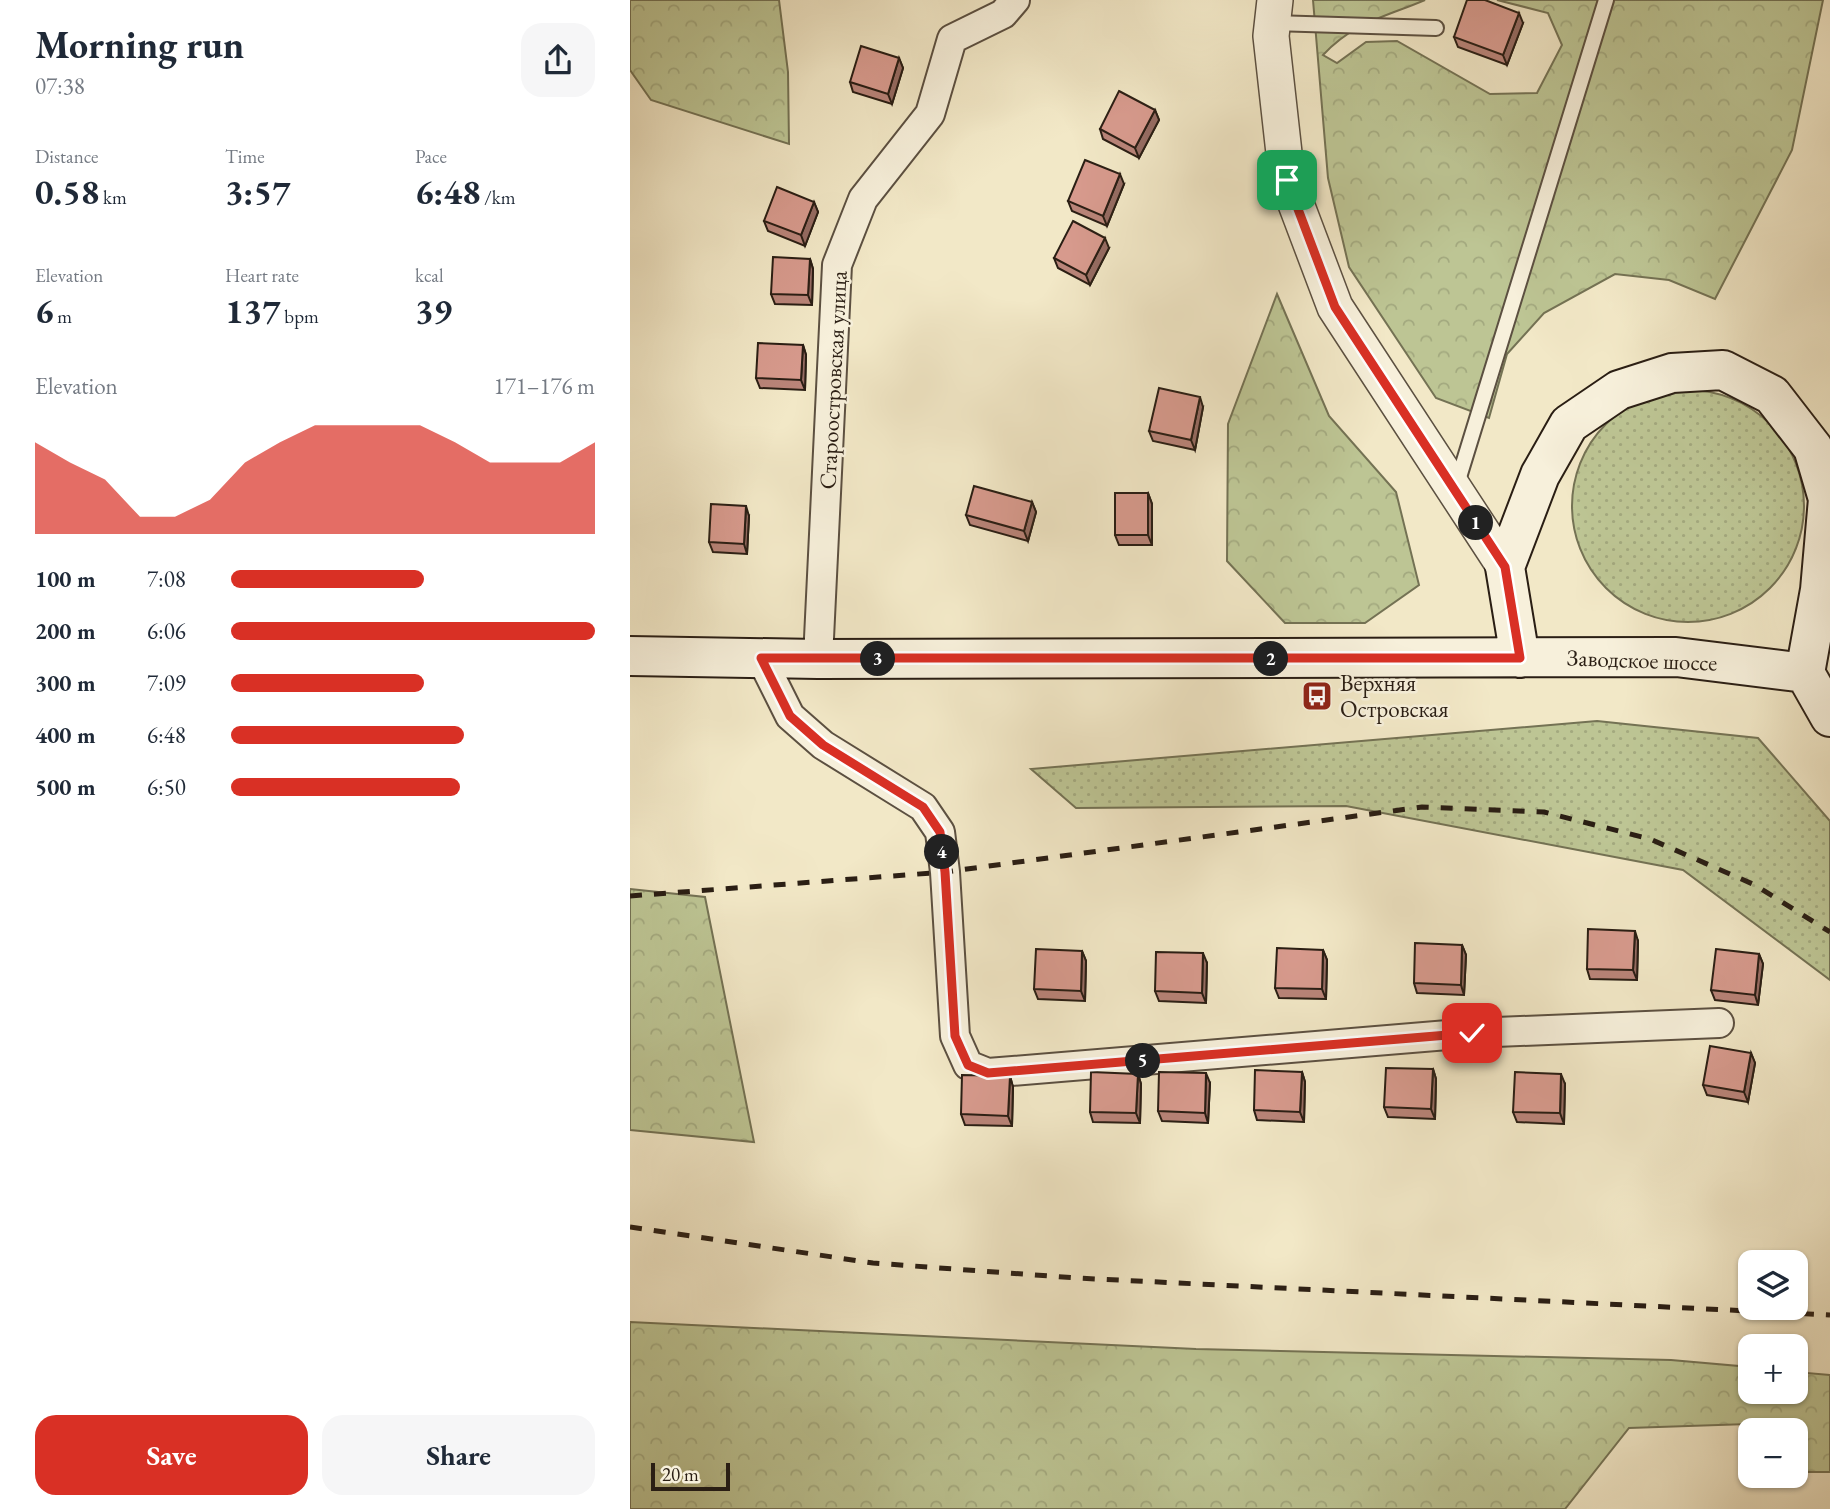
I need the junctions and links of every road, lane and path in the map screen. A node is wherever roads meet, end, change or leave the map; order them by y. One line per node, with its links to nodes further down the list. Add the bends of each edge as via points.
1 (1015, 0): 11 (street, Староостровская улица, via 1003,15 952,39 930,114 863,199 837,265)
2 (1606, 0): 5 (lane)
3 (1274, 11): 4 (lane); 5 (street, via 1271,36 1287,180 1335,307)
4 (1436, 28)
5 (1455, 491): 6 (street)
6 (1505, 567): 7 (main road, via 1540,475 1569,424 1619,390 1672,373 1723,370 1772,395 1813,448 1828,499); 10 (main road)
7 (1825, 589): 12 (main road)
8 (630, 656): 9 (main road, Заводское шоссе)
9 (761, 658): 11 (main road, Заводское шоссе); 14 (street, via 790,716 823,745 923,807 940,832 955,1036 968,1065 988,1073 1472,1033)
10 (1520, 658): 11 (main road, Заводское шоссе); 12 (main road, Заводское шоссе, via 1676,657)
11 (818, 659)
12 (1805, 673): 13 (main road)
13 (1830, 717)
14 (1719, 1023)

